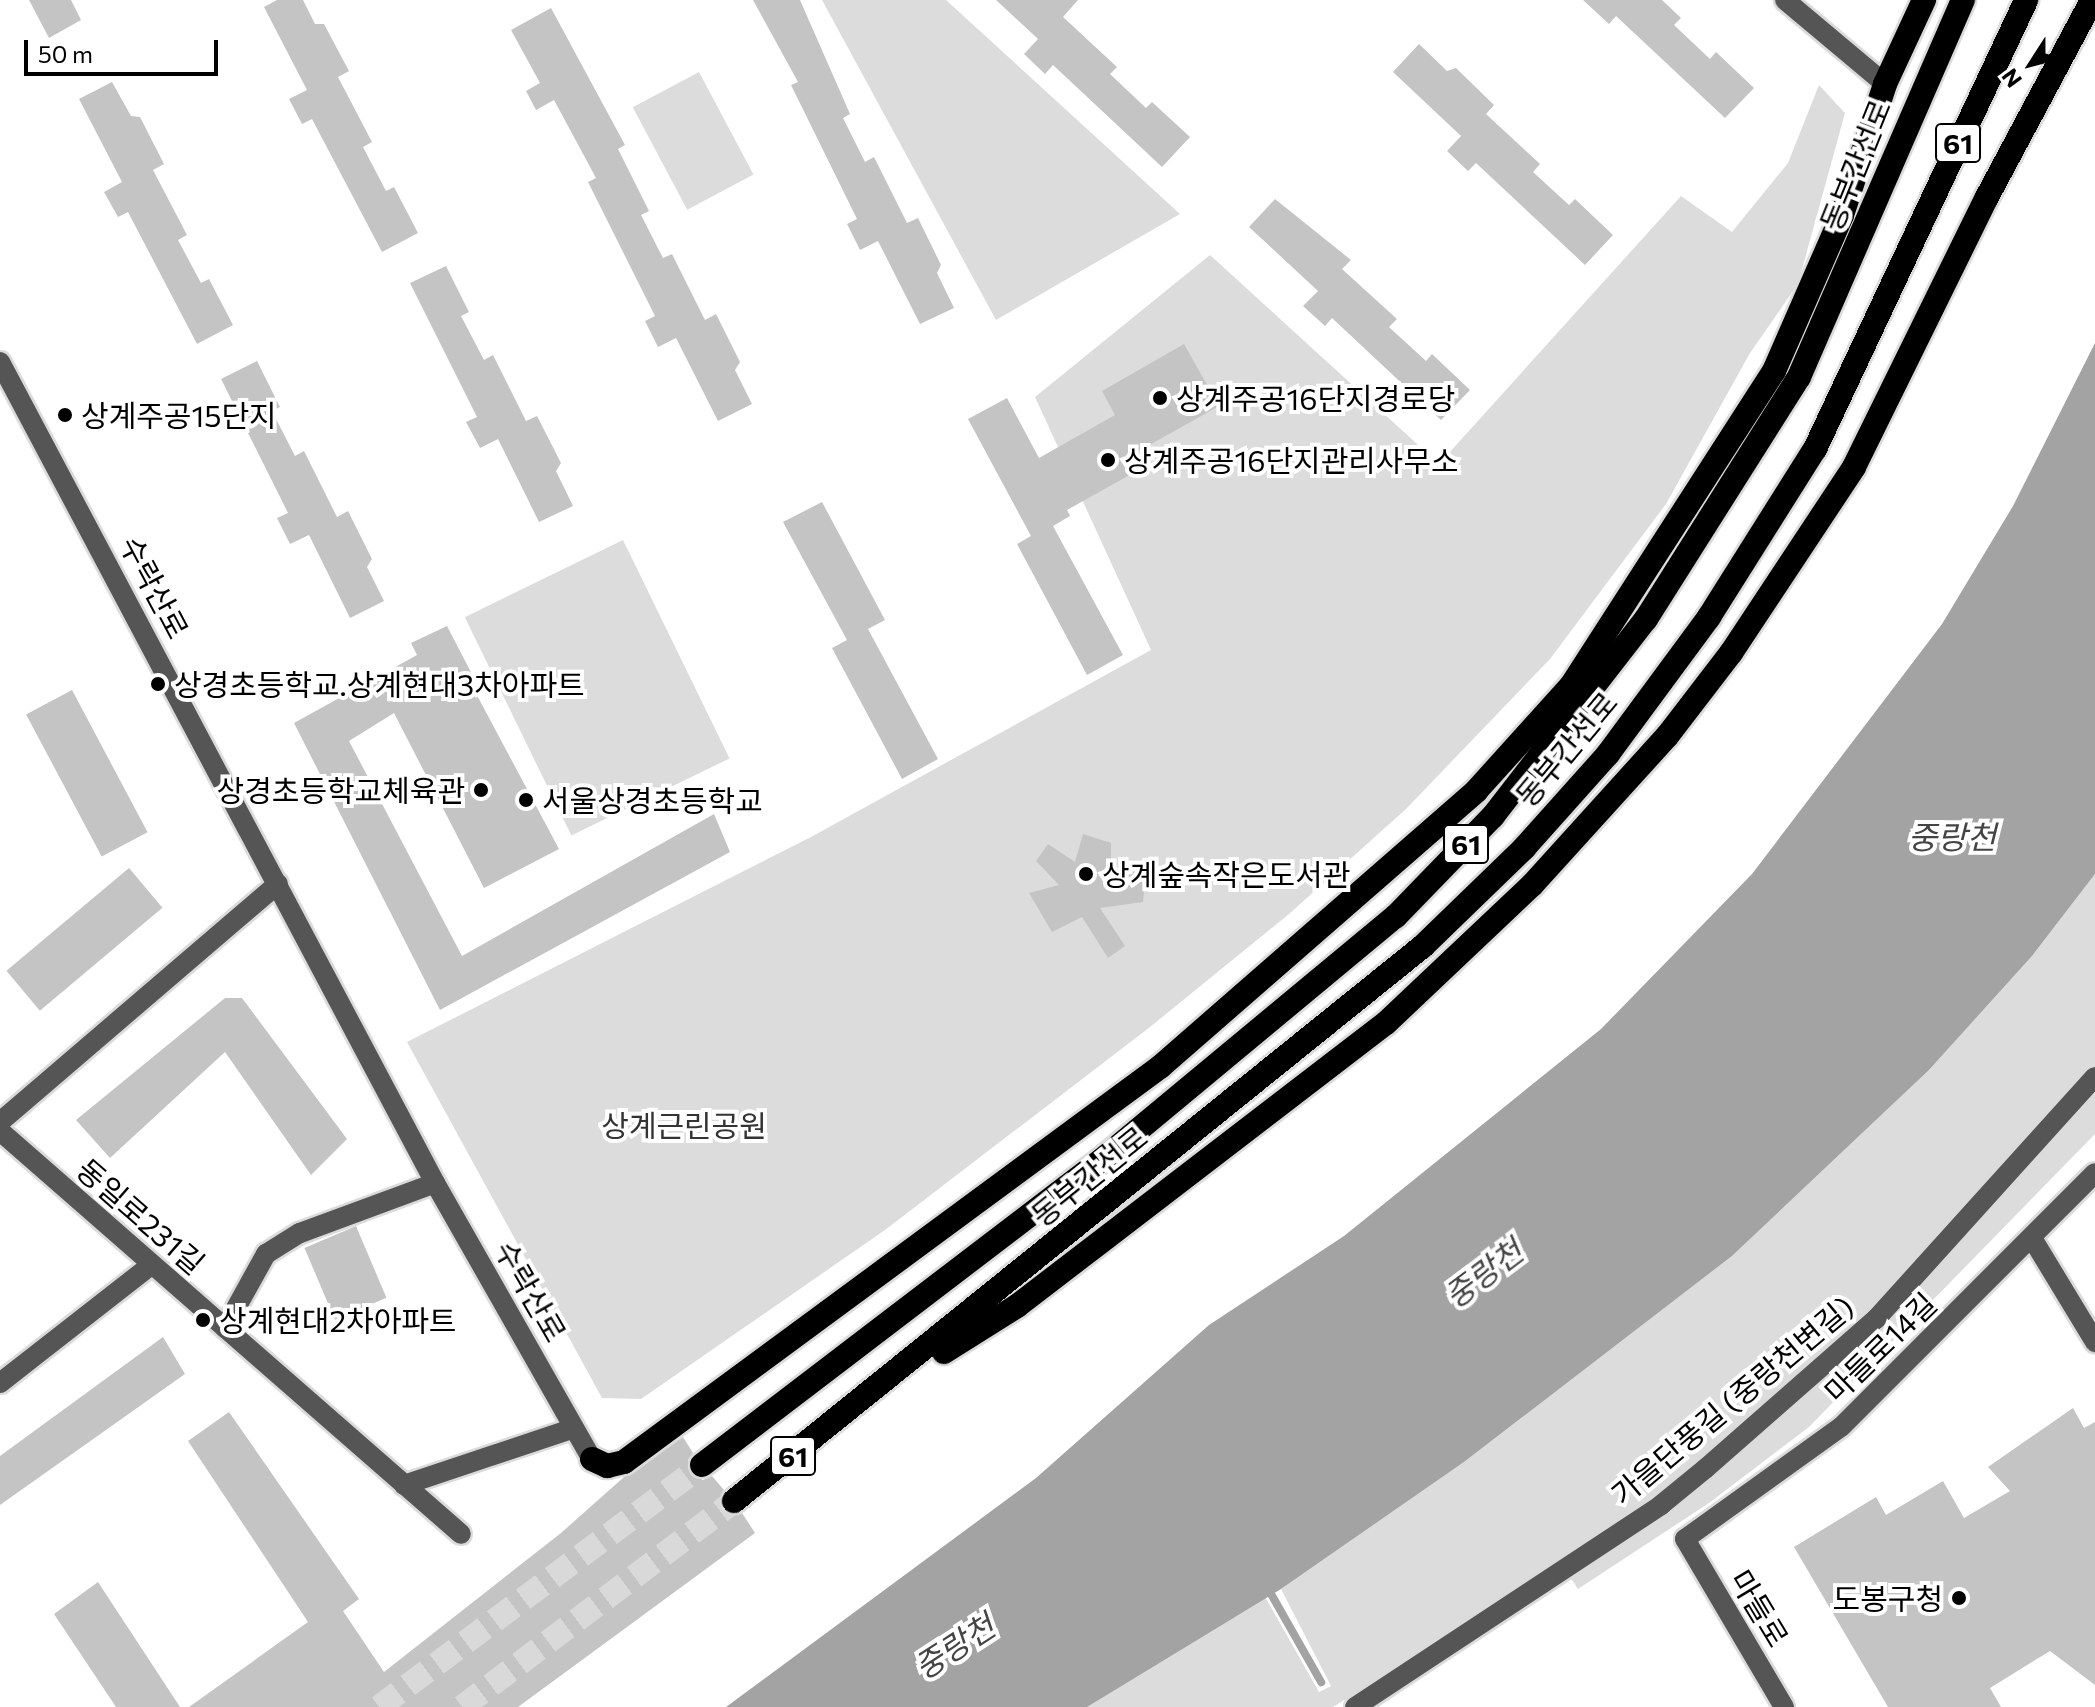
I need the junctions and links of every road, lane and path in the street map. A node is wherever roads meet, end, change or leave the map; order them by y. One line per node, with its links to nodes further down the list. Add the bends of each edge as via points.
1 (1785, 0): 6 (street)
2 (1924, 0): 6 (highway)
3 (1963, 0): 8 (highway, 동부간선로 / 61)
4 (2026, 0): 21 (highway, 동부간선로 / 61, via 1815,449 1709,617 1608,754 1524,848 1423,946)
5 (2092, 0): 21 (highway, via 1987,197 1854,467 1749,627 1668,735 1532,885 1386,1023 1017,1306)
6 (1885, 84): 7 (highway)
7 (1871, 128): 8 (highway); 23 (highway, via 1842,215 1774,371 1571,686 1476,791 1160,1067 624,1462 607,1466)
8 (1837, 297): 24 (highway, 동부간선로 / 61, via 1799,377 1646,619 1493,816 1396,916 1103,1159)
9 (0, 362): 10 (street, 수락산로)
10 (278, 884): 12 (street); 15 (street, 수락산로)
11 (2095, 1077): 29 (street, 가을단풍길 (중랑천변길), via 1876,1319 1705,1469 1661,1505)
12 (0, 1122)
13 (0, 1131): 17 (street, 동일로231길)
14 (2095, 1173): 16 (street, 마들로14길)
15 (435, 1183): 18 (street, via 300,1233 266,1254); 22 (street, 수락산로)
16 (2032, 1238): 19 (street); 28 (street, 마들로14길, via 1841,1427)
17 (151, 1265): 18 (street, 동일로231길); 20 (street)
18 (225, 1328): 25 (street, 동일로231길)
19 (2095, 1342)
20 (0, 1383)
21 (851, 1411): 26 (highway, 동부간선로 / 61)
22 (574, 1428): 23 (street, 수락산로); 25 (street)
23 (592, 1459)
24 (702, 1465)
25 (404, 1485): 27 (street, 동일로231길)
26 (734, 1501)
27 (461, 1534)
28 (1685, 1539): 30 (street, 마들로)
29 (1355, 1707)
30 (1784, 1707)

